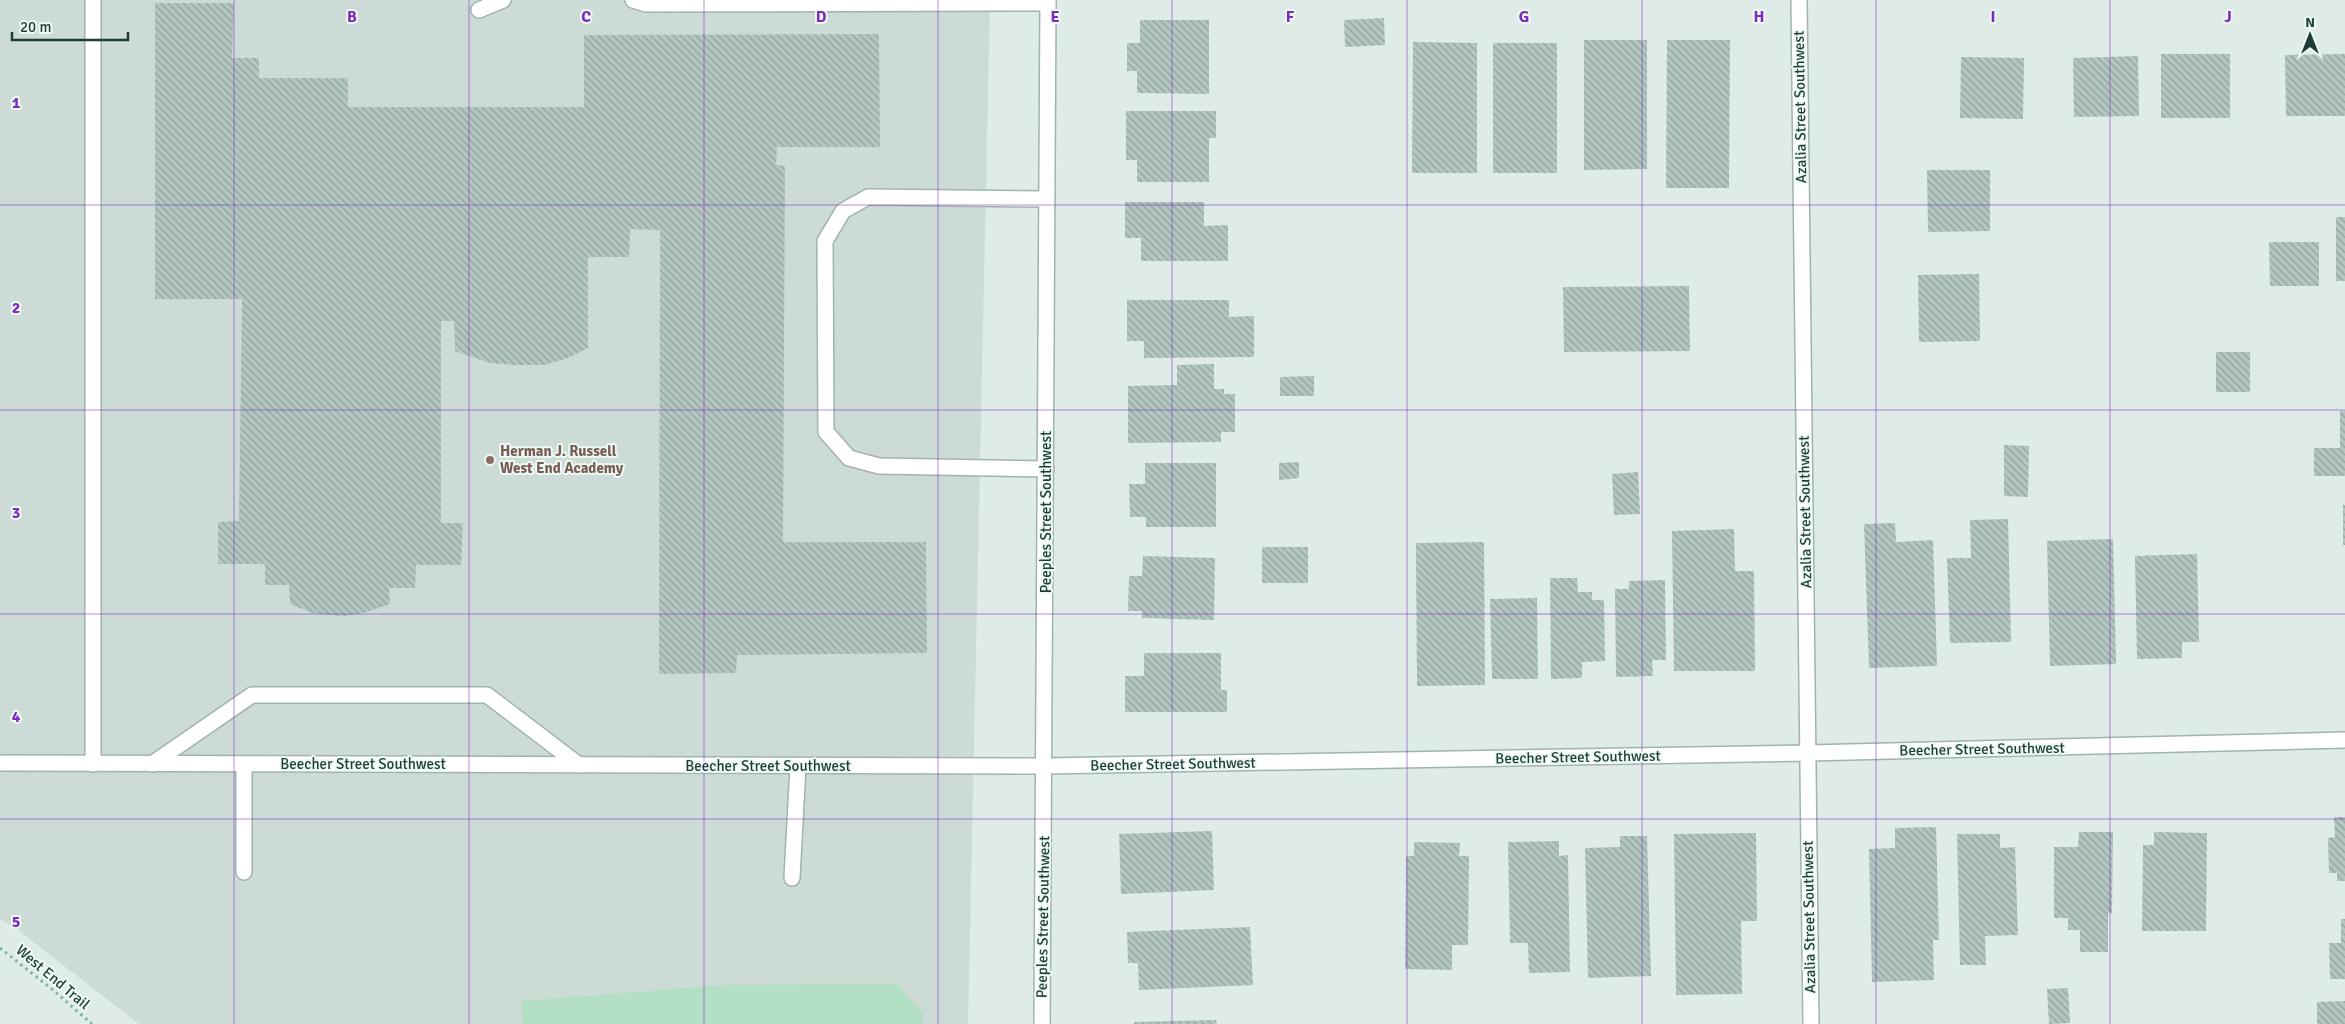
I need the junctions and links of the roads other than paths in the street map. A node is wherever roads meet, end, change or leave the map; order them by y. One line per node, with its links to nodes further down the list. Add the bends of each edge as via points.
1 (93, 0): 12 (street)
2 (503, 0): 6 (street)
3 (633, 0): 5 (street, via 646,4)
4 (1799, 0): 10 (street, Azalia Street Southwest)
5 (1048, 2): 7 (street, Peeples Street Southwest)
6 (479, 10)
7 (1047, 199): 8 (street, Peeples Street Southwest); 8 (street, via 868,196 843,211 824,241 826,432 849,458 878,466)
8 (1046, 469): 17 (street, Peeples Street Southwest)
9 (2345, 740): 10 (street, Beecher Street Southwest)
10 (1808, 753): 17 (street, Beecher Street Southwest); 21 (street, Azalia Street Southwest)
11 (0, 763): 12 (street, Beecher Street Southwest)
12 (93, 764): 13 (street, Beecher Street Southwest)
13 (152, 764): 14 (street, Beecher Street Southwest); 15 (street, via 252,695 487,695)
14 (244, 764): 15 (street, Beecher Street Southwest); 18 (street)
15 (579, 765): 16 (street, Beecher Street Southwest)
16 (798, 766): 17 (street, Beecher Street Southwest); 19 (street)
17 (1044, 766): 20 (street, Peeples Street Southwest)
18 (244, 872)
19 (792, 878)
20 (1042, 1024)
21 (1811, 1024)

